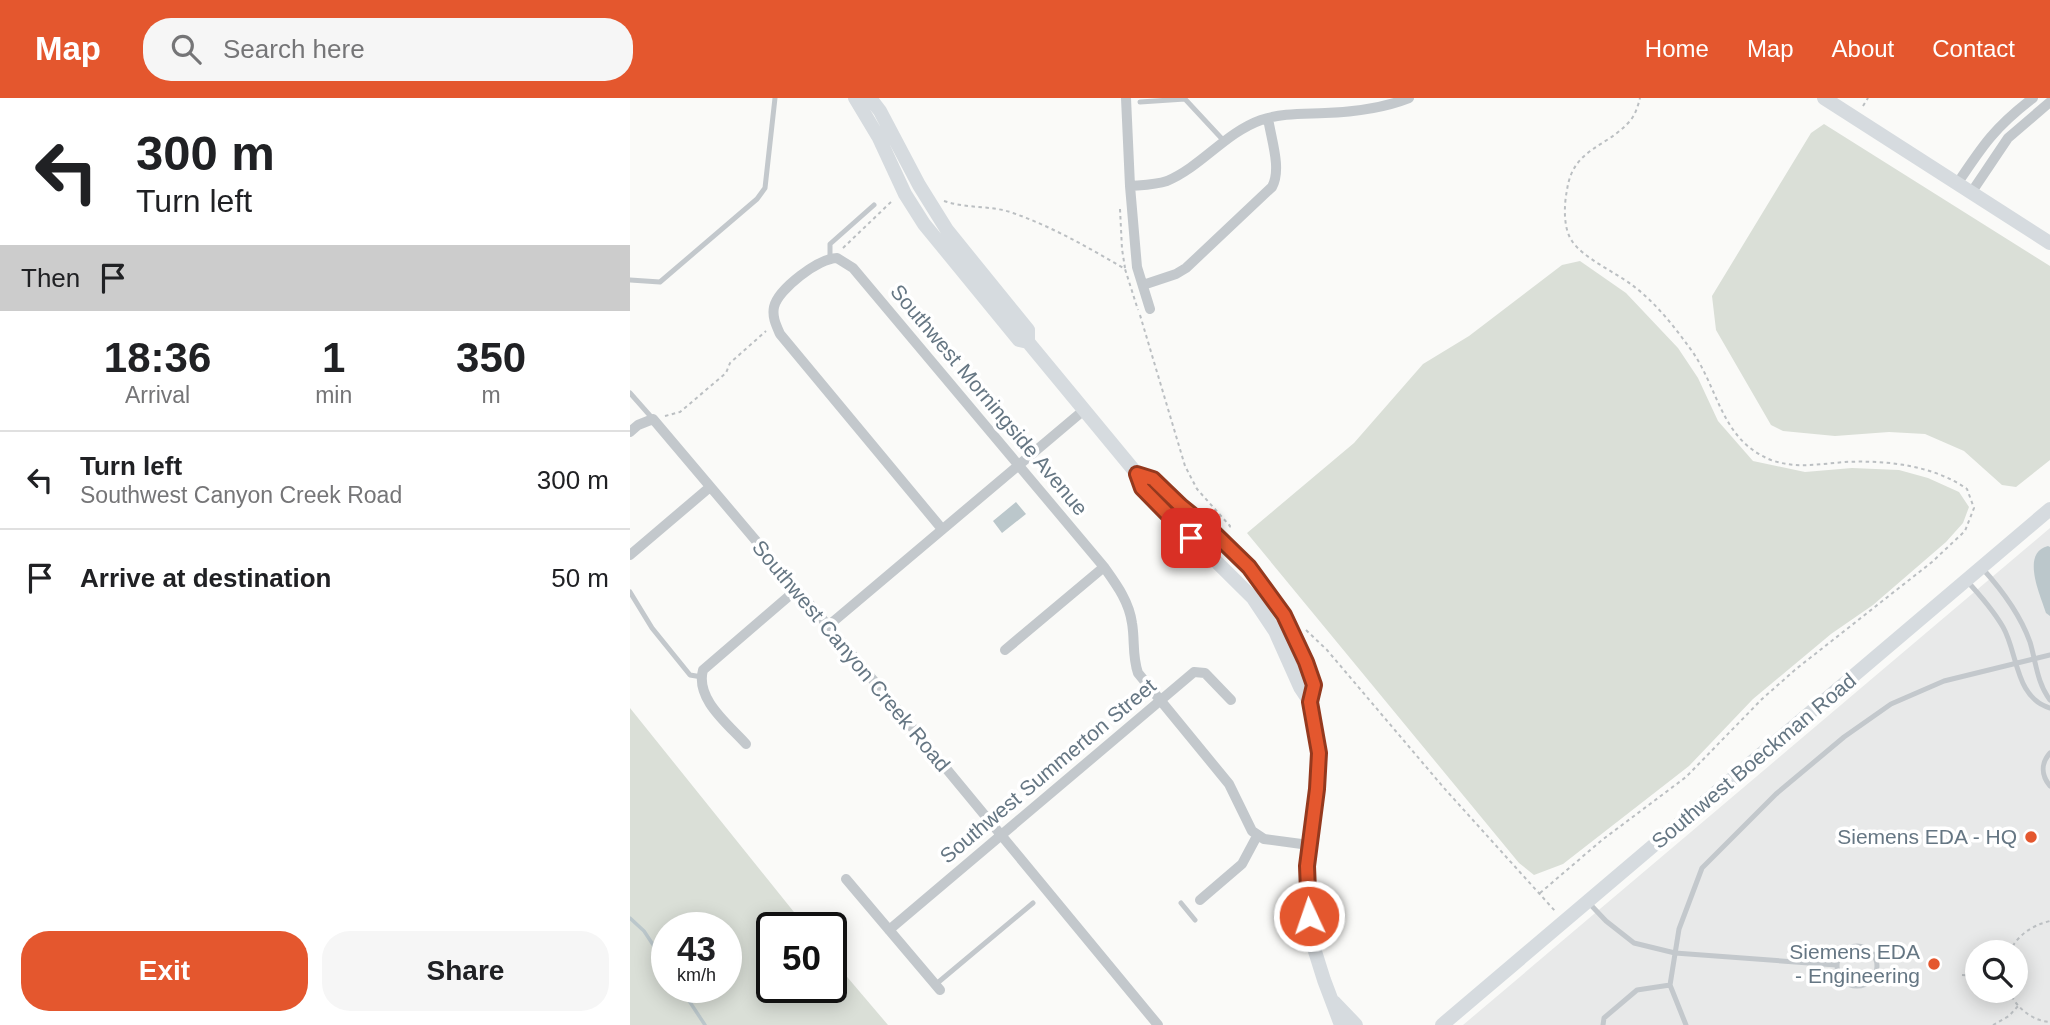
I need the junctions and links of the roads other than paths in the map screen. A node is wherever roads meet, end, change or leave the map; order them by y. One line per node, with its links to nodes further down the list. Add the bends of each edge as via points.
1 (775, 98): 19 (lane, via 765,188 757,199 660,282)
2 (855, 98): 22 (main road, via 930,232 1010,330)
3 (870, 98): 22 (main road, via 947,230 1028,330)
4 (1126, 98): 14 (street)
5 (1409, 98): 8 (street)
6 (1824, 98): 13 (main road)
7 (2033, 98): 13 (street, via 1995,130)
8 (1389, 101): 11 (street, via 1357,111)
9 (1140, 102): 12 (lane, via 1185,99)
10 (2050, 102): 15 (street, via 2002,145)
11 (1268, 118): 12 (street); 20 (street, via 1276,170 1272,187 1186,268)
12 (1224, 141): 14 (street, via 1167,181)
13 (1957, 184): 15 (main road)
14 (1130, 186): 20 (street, via 1137,267)
15 (1971, 193): 17 (main road)
16 (874, 205): 18 (lane, via 831,244)
17 (2050, 243)
18 (834, 258): 27 (street, Southwest Morningside Avenue, via 853,268); 31 (street, via 818,262 781,293 775,304 775,323)
19 (630, 280)
20 (1143, 285): 21 (street)
21 (1150, 309)
22 (1028, 342): 24 (main road)
23 (630, 393): 25 (lane)
24 (1084, 410): 27 (street); 28 (main road)
25 (653, 419): 26 (street); 29 (street, Southwest Canyon Creek Road)
26 (630, 432)
27 (1017, 465): 31 (street); 33 (street, Southwest Morningside Avenue)
28 (1137, 474): 47 (main road, via 1142,488 1253,598); 47 (main road, via 1153,479 1227,544 1262,582 1291,628 1314,685)
29 (710, 487): 32 (street); 36 (street, Southwest Canyon Creek Road)
30 (2050, 509): 34 (main road, Southwest Boeckman Road)
31 (943, 528): 38 (street)
32 (630, 555)
33 (1104, 567): 39 (street); 45 (street, Southwest Morningside Avenue, via 1128,607 1138,673)
34 (1982, 567): 35 (main road, Southwest Boeckman Road); 41 (lane, via 2012,605)
35 (1966, 580): 42 (lane, via 2004,629); 57 (main road, Southwest Boeckman Road)
36 (796, 590): 38 (street, Southwest Canyon Creek Road); 43 (street, via 707,665)
37 (630, 592): 43 (lane, via 652,628 690,674)
38 (828, 626): 52 (street, Southwest Canyon Creek Road)
39 (1005, 650)
40 (2050, 655): 41 (lane)
41 (2035, 660): 42 (lane); 44 (lane)
42 (2015, 665): 48 (lane, via 2035,701); 63 (lane, via 1944,681 1891,704 1776,794 1702,868)
43 (702, 677): 49 (street, via 704,695)
44 (2050, 700)
45 (1159, 701): 46 (street, Southwest Summerton Street, via 1200,671); 52 (street, Southwest Summerton Street); 53 (street, Southwest Morningside Avenue, via 1229,785)
46 (1231, 701)
47 (1310, 702): 54 (main road, via 1319,753)
48 (2050, 708)
49 (746, 744)
50 (2050, 753): 51 (lane, via 2043,769)
51 (2050, 786)
52 (1002, 836): 62 (street, Southwest Summerton Street); 69 (street, Southwest Canyon Creek Road)
53 (1257, 836): 54 (street); 56 (street, via 1242,864)
54 (1309, 845): 67 (main road, via 1309,916 1317,957)
55 (846, 879): 62 (street)
56 (1200, 900): 60 (lane)
57 (1588, 902): 63 (lane, via 1634,943); 68 (main road, Southwest Boeckman Road)
58 (1181, 903): 60 (lane)
59 (1033, 904): 66 (lane)
60 (1187, 911): 61 (lane)
61 (1195, 920)
62 (889, 930): 66 (street)
63 (1675, 953): 64 (lane); 65 (lane)
64 (1836, 965): 64 (lane, via 1845,949 1857,945 1869,949 1877,960 1876,972 1868,982 1856,986 1840,977)
65 (1670, 985): 73 (lane, via 1637,990 1604,1018); 74 (lane)
66 (937, 988)
67 (1334, 1002): 70 (main road); 71 (main road)
68 (1455, 1019): 72 (main road, Southwest Boeckman Road)
69 (1158, 1025)
70 (1341, 1025)
71 (1356, 1025)
72 (1442, 1025)
73 (1602, 1025)
74 (1686, 1025)

